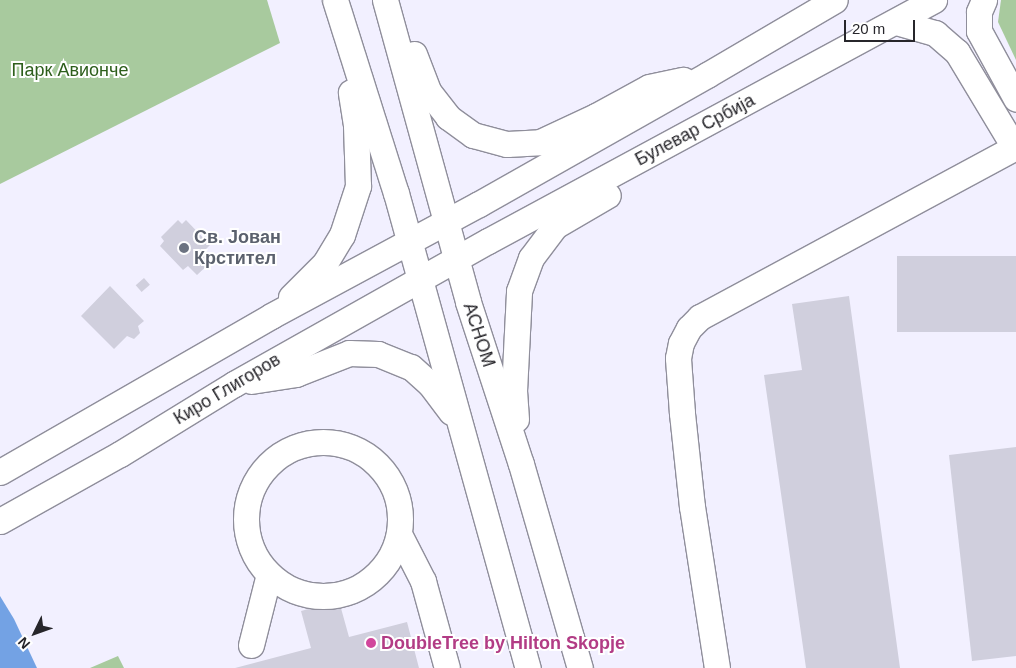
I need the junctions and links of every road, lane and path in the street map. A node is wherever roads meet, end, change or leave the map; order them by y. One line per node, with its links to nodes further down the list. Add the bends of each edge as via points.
1 (385, 0): 12 (street, АСНОМ)
2 (397, 0): 8 (street, via 414,55 433,98 448,117 473,135 507,144 540,142 649,87)
3 (835, 0): 8 (street)
4 (934, 0): 7 (street, Булевар Србија)
5 (984, 0): 9 (street, via 979,12 979,31)
6 (338, 9): 13 (street); 16 (street, via 356,125 358,186 342,235 325,263)
7 (896, 22): 10 (street, Булевар Србија); 11 (street, via 935,33 957,52)
8 (707, 75): 12 (street)
9 (1016, 100)
10 (730, 112): 14 (street, Булевар Србија); 19 (street, via 690,146 555,226 531,258 518,291 516,330 514,391)
11 (1015, 147): 30 (street, via 700,317 689,328 678,358 682,413 692,507)
12 (445, 222): 13 (street); 14 (street, АСНОМ)
13 (409, 242): 15 (street); 16 (street)
14 (456, 259): 15 (street, Киро Глигоров); 19 (street, АСНОМ)
15 (420, 280): 17 (street, Киро Глигоров); 18 (street)
16 (271, 316): 20 (street)
17 (234, 384): 18 (street, via 296,374 349,353 378,354 411,368 430,384); 21 (street, Киро Глигоров, via 120,454)
18 (462, 429): 28 (street)
19 (521, 464): 29 (street, АСНОМ)
20 (0, 472)
21 (0, 521)
22 (400, 534): 23 (street, via 393,554); 24 (street, via 400,511 395,489 383,470 366,454 345,445 323,442 300,445 280,455 263,470 252,490 246,512 248,535 256,556); 25 (street)
23 (381, 571): 24 (street, via 363,586 340,595 314,596 290,589); 25 (street, via 410,579)
24 (269, 574): 26 (street)
25 (428, 598): 27 (street)
26 (251, 645)
27 (447, 668)
28 (528, 668)
29 (580, 668)
30 (717, 668)

